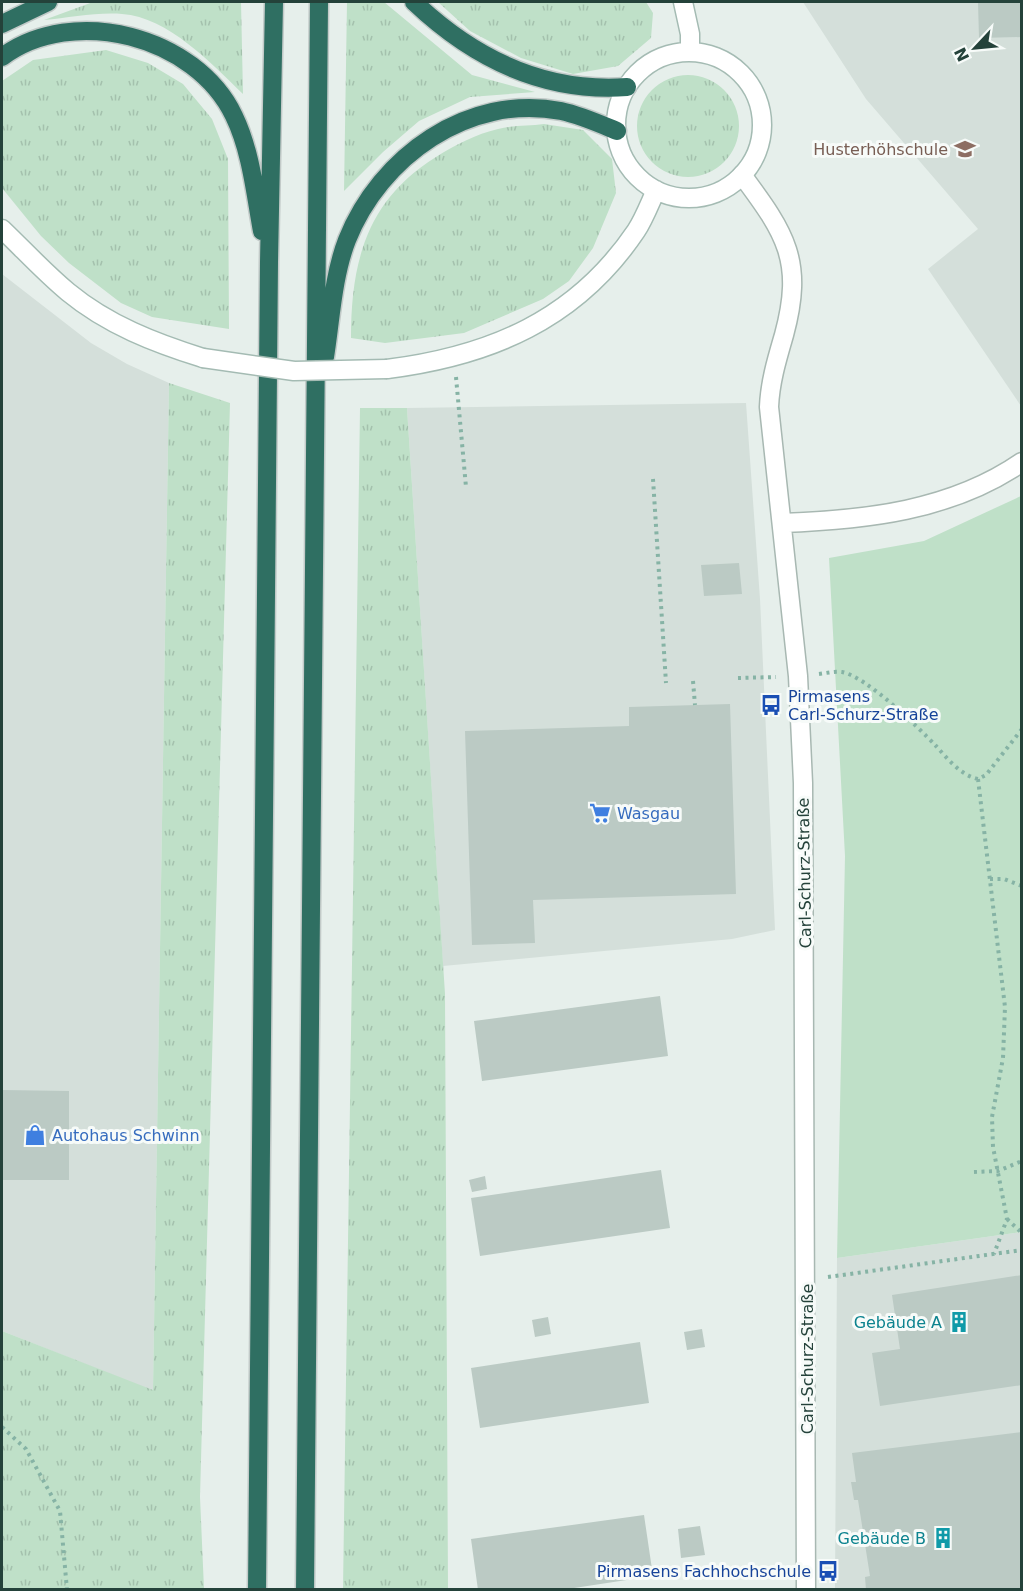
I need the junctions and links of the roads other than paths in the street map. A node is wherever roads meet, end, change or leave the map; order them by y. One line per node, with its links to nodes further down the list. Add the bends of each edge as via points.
1 (48, 2): 6 (highway)
2 (274, 2): 14 (highway)
3 (319, 2): 15 (highway)
4 (414, 2): 9 (highway, via 444,30 504,65 577,86)
5 (683, 2): 7 (street)
6 (2, 24)
7 (690, 52): 9 (street, via 675,53 647,65); 11 (street, via 715,57 737,70 756,97 762,130 759,146)
8 (2, 57): 14 (highway, via 37,38 81,31 114,33 156,45 185,61 210,83 234,115 245,147)
9 (627, 87): 10 (street, via 617,116)
10 (617, 131): 12 (street, via 629,165); 15 (highway, via 559,111 527,108 492,112 457,123 422,143 389,171 363,205 346,242 334,297)
11 (742, 175): 12 (street, via 711,195 692,198); 17 (street, Carl-Schurz-Straße, via 785,238 794,284 770,387)
12 (656, 190): 13 (street, bridge, via 638,229 621,252 547,318 484,349 387,369 294,371 204,358 154,343 105,318 68,292)
13 (2, 229)
14 (268, 262): 18 (highway)
15 (315, 436): 19 (highway)
16 (1022, 462): 17 (street, via 932,504 886,516)
17 (782, 523): 20 (street, Carl-Schurz-Straße, via 798,676 803,783)
18 (257, 1590)
19 (305, 1590)
20 (806, 1590)

